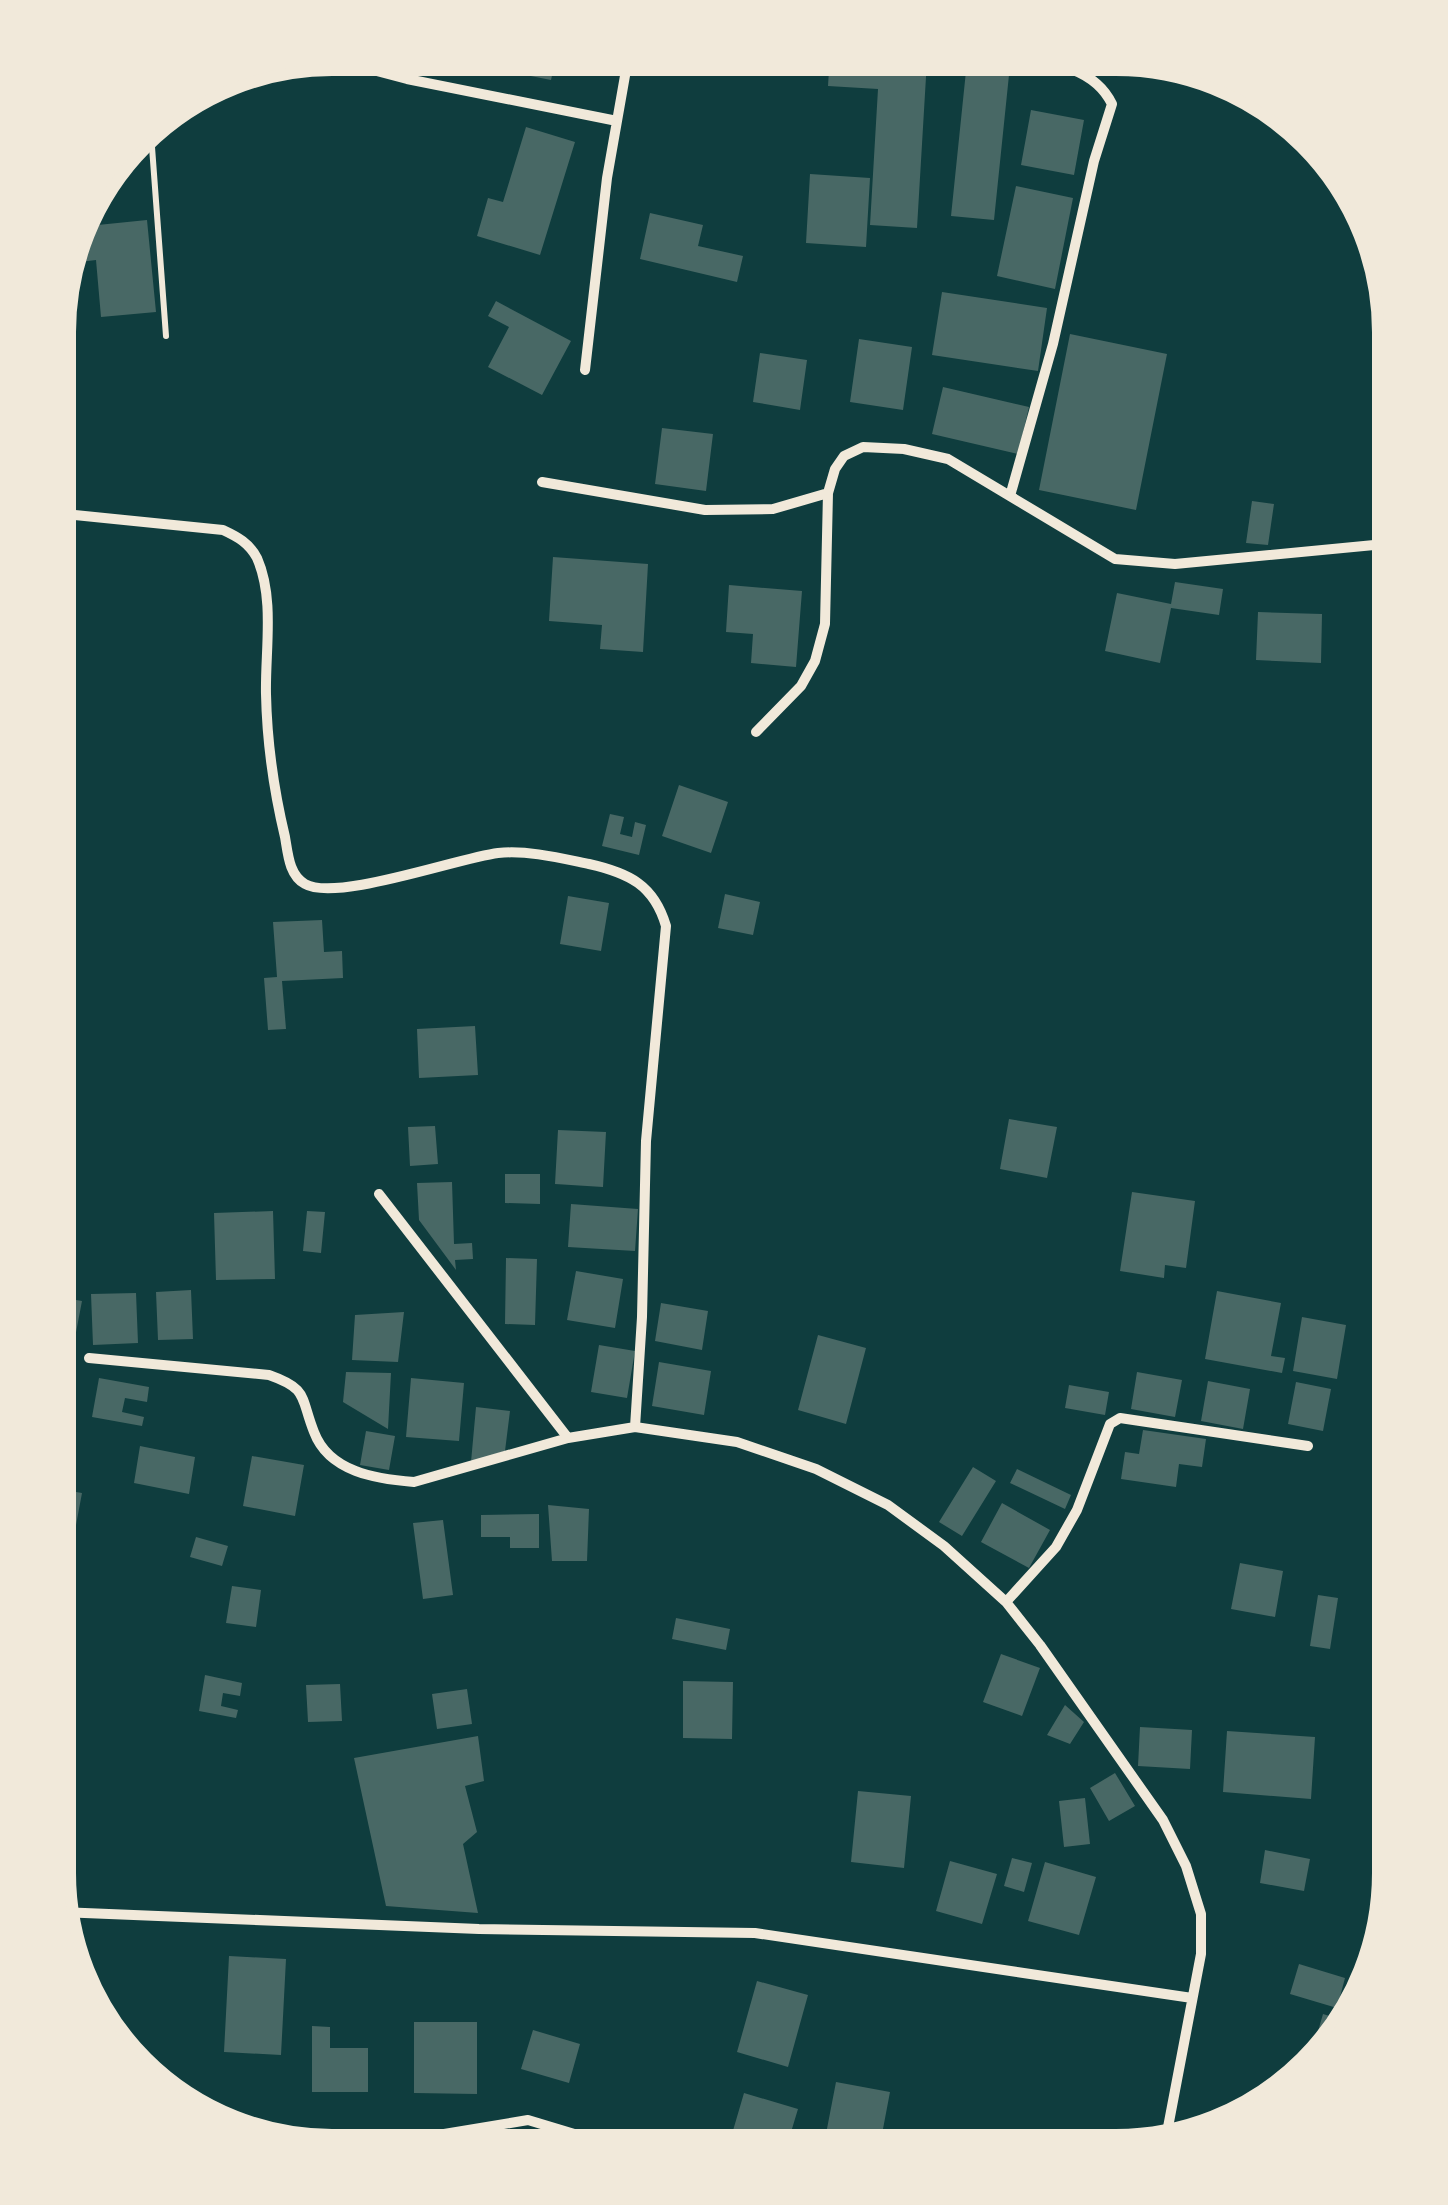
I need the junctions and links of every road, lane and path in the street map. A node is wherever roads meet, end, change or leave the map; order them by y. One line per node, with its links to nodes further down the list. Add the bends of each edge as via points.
1 (374, 70): 4 (street)
2 (626, 70): 4 (street)
3 (1076, 70): 10 (street, via 1104,88 1112,104)
4 (617, 120): 7 (street)
5 (152, 142): 6 (lane)
6 (166, 336)
7 (585, 370)
8 (542, 482): 9 (street, via 705,510 773,509)
9 (828, 493): 10 (street, via 844,456 863,447 948,459); 13 (street, via 825,624 815,661)
10 (1010, 496): 12 (street, via 1115,559 1175,564)
11 (70, 515): 16 (street, via 223,530 243,539 256,557 266,590 275,796 301,882 315,889 350,886 503,852 613,869 659,902 666,926 646,1142)
12 (1378, 545)
13 (756, 732)
14 (379, 1194): 17 (street)
15 (90, 1358): 17 (street, via 290,1382 305,1395 326,1452 354,1472 391,1481 414,1482)
16 (635, 1427): 17 (street); 19 (street, via 737,1442 816,1469 888,1506)
17 (568, 1438)
18 (1308, 1446): 19 (street, via 1114,1420 1056,1547)
19 (1006, 1602): 21 (street, via 1144,1790 1186,1866 1201,1914 1202,1954)
20 (73, 1912): 21 (street, via 755,1932)
21 (1192, 1998): 22 (street)
22 (1167, 2130)
23 (438, 2135): 24 (street, via 528,2120)
24 (578, 2135)

